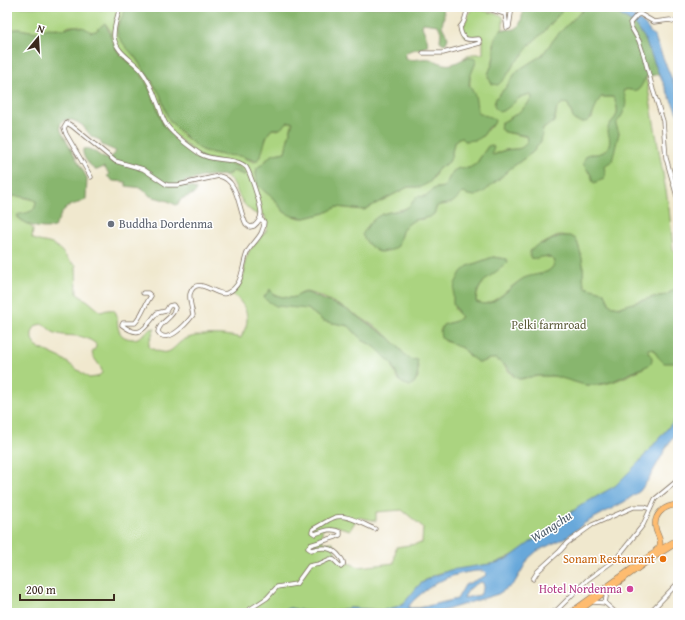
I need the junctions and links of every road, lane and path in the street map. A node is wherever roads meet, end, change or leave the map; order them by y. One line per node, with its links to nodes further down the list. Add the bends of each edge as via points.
1 (120, 7): 9 (street, via 114,28 116,44 140,70 151,88 166,125 202,155 237,162 246,167 260,204)
2 (470, 7): 6 (street, via 464,24 460,27 461,34 467,40 480,39 480,43 442,53)
3 (483, 7): 4 (street, via 505,14 507,28)
4 (512, 7)
5 (678, 22): 8 (street, via 654,22 639,14 630,23 639,41 663,121 666,158)
6 (423, 53)
7 (91, 177): 9 (street, via 66,134 64,128 67,123 115,161 143,170 167,185 224,177 231,183 246,224 254,226)
8 (678, 200)
9 (260, 218): 10 (street, via 264,222 264,229 247,252 242,274 233,289 223,295 203,286 194,288 190,296 193,315 174,333 165,337 158,332 160,325 174,313 173,305 166,311 157,313 139,331 131,332 122,325 135,323 140,317 151,296)
10 (144, 293)
11 (678, 480): 13 (street, via 654,499)
12 (678, 505): 15 (highway, via 665,508 658,514 655,527)
13 (650, 509): 19 (street, via 634,507 592,525 567,543); 25 (street, via 643,525 616,559 587,580)
14 (376, 529): 24 (street, via 342,517 334,517 313,529 312,532 315,534 328,530 340,532 336,537 310,544 308,548 332,549 337,552 344,565 341,567 330,559 311,565 306,568 296,584 277,587 265,600)
15 (659, 538): 16 (highway, via 666,541); 18 (highway, via 659,547)
16 (678, 539): 18 (highway)
17 (678, 542): 21 (highway)
18 (651, 555): 26 (highway)
19 (533, 579)
20 (678, 583): 29 (street)
21 (607, 591): 22 (highway); 23 (street)
22 (593, 602): 23 (street); 27 (highway)
23 (605, 603): 28 (street)
24 (244, 613)
25 (552, 613)
26 (570, 613)
27 (576, 613)
28 (616, 613)
29 (649, 613)

